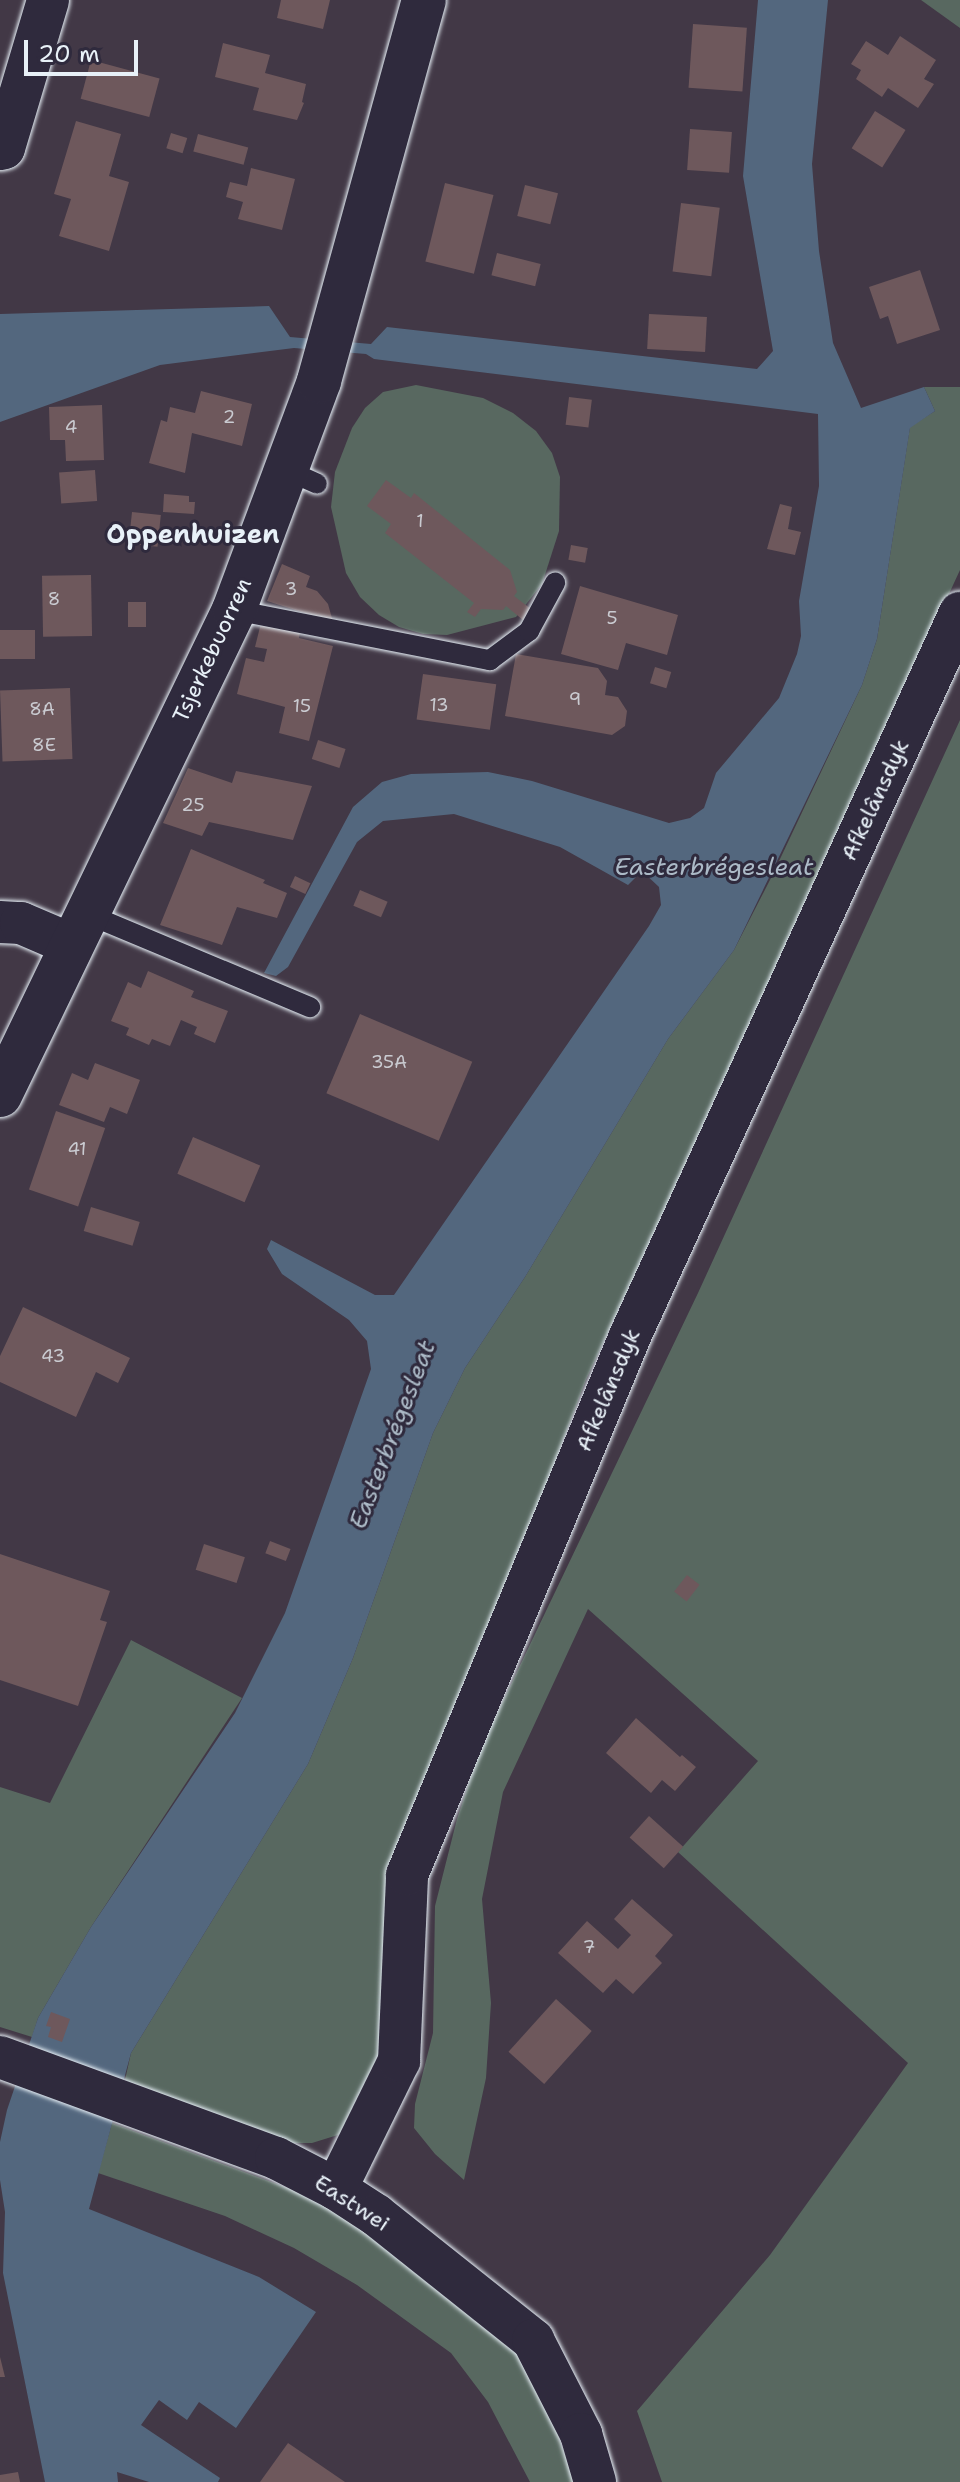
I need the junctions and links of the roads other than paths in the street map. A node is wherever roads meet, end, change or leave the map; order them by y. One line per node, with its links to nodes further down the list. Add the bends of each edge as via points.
1 (48, 0): 3 (street)
2 (424, 0): 5 (street, Tsjerkebuorren, via 319,381 301,476)
3 (0, 149)
4 (555, 583): 5 (lane, via 529,631 490,660)
5 (234, 610): 8 (street, Tsjerkebuorren)
6 (960, 613): 12 (street, Afkelânsdyk, via 630,1336 407,1875 399,2061)
7 (0, 922): 8 (street)
8 (78, 928): 9 (lane); 10 (street, Tsjerkebuorren)
9 (310, 1007)
10 (0, 1095)
11 (8, 2060): 12 (street, Eastwei, via 276,2158)
12 (336, 2189): 13 (street, Eastwei, via 533,2340 581,2434)
13 (595, 2482)

